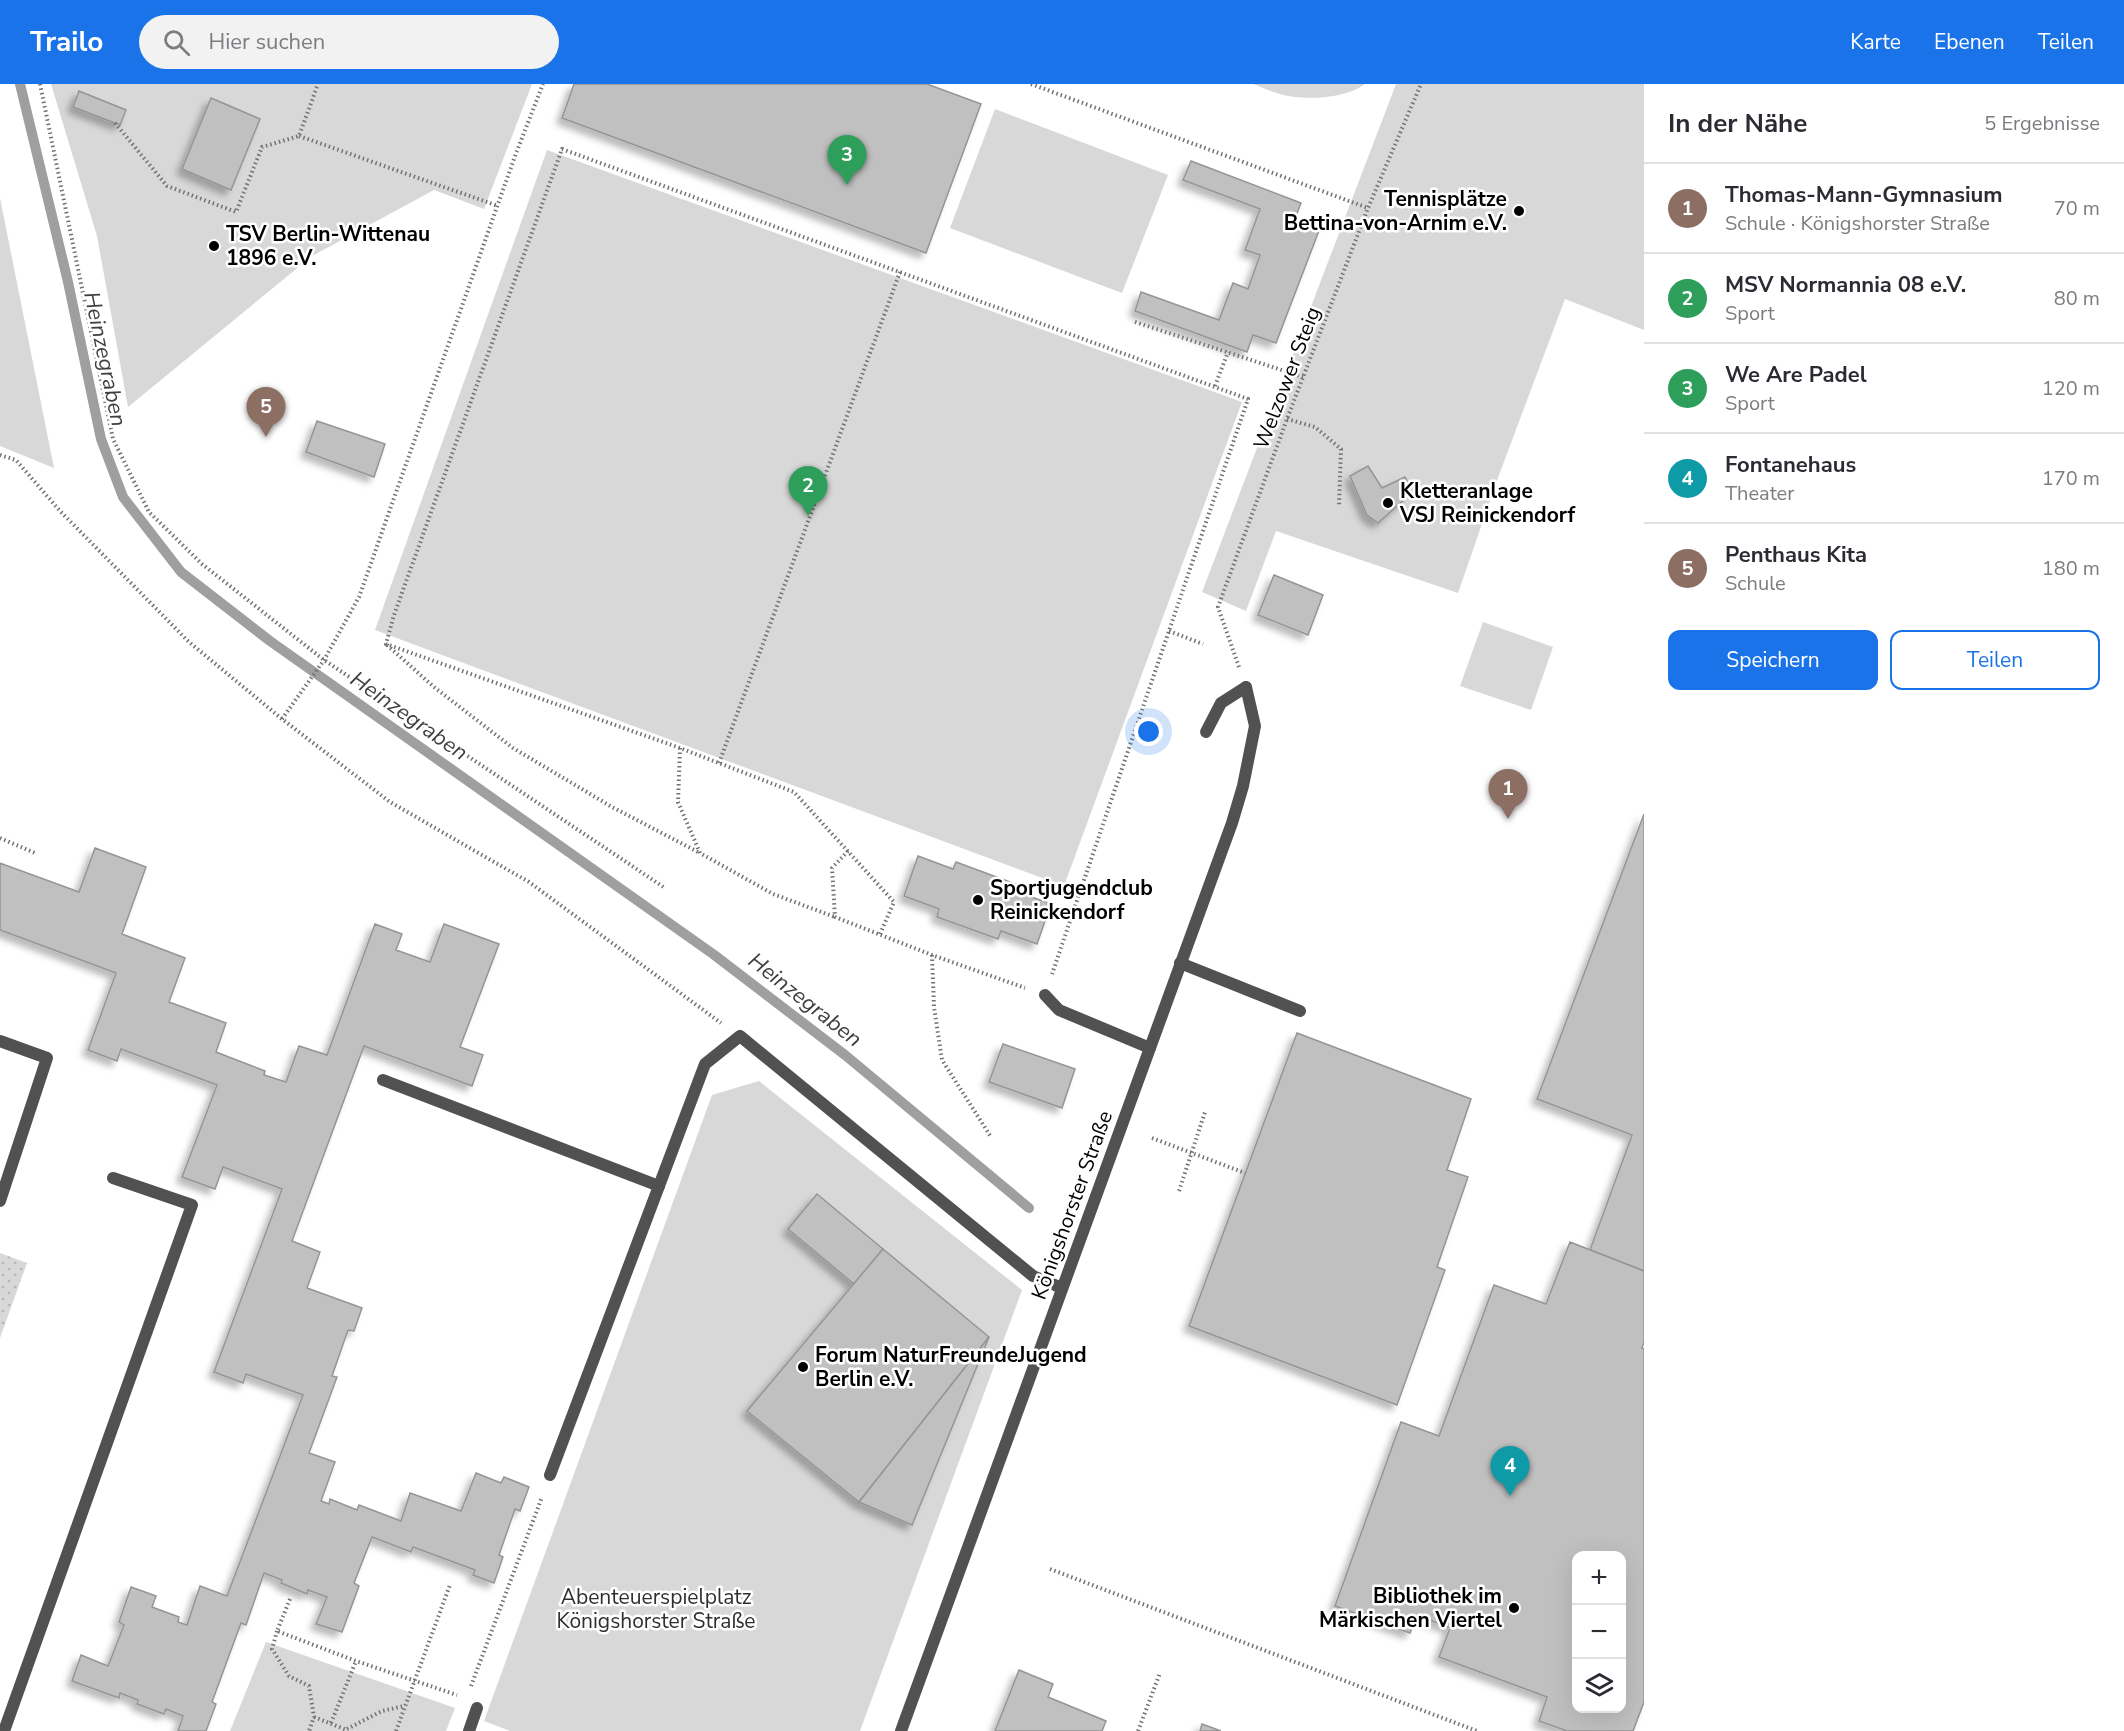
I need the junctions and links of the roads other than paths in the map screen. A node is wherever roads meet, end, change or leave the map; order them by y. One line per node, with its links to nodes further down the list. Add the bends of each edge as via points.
1 (1206, 732): 2 (street, Königshorster Straße, via 1221,703 1246,687 1255,726 1243,786)
2 (1180, 963): 4 (street); 6 (street, Königshorster Straße)
3 (1045, 995): 6 (street, via 1059,1010)
4 (1300, 1011)
5 (0, 1041): 10 (street, via 47,1058)
6 (1150, 1048): 11 (street, Königshorster Straße)
7 (383, 1080): 9 (street)
8 (113, 1178): 14 (street, via 192,1205)
9 (659, 1186): 11 (street, via 705,1064 740,1036 1033,1276); 12 (street)
10 (0, 1201)
11 (1062, 1288): 16 (street, Königshorster Straße)
12 (550, 1475)
13 (477, 1708): 15 (street)
14 (4, 1731)
15 (469, 1731)
16 (901, 1731)

